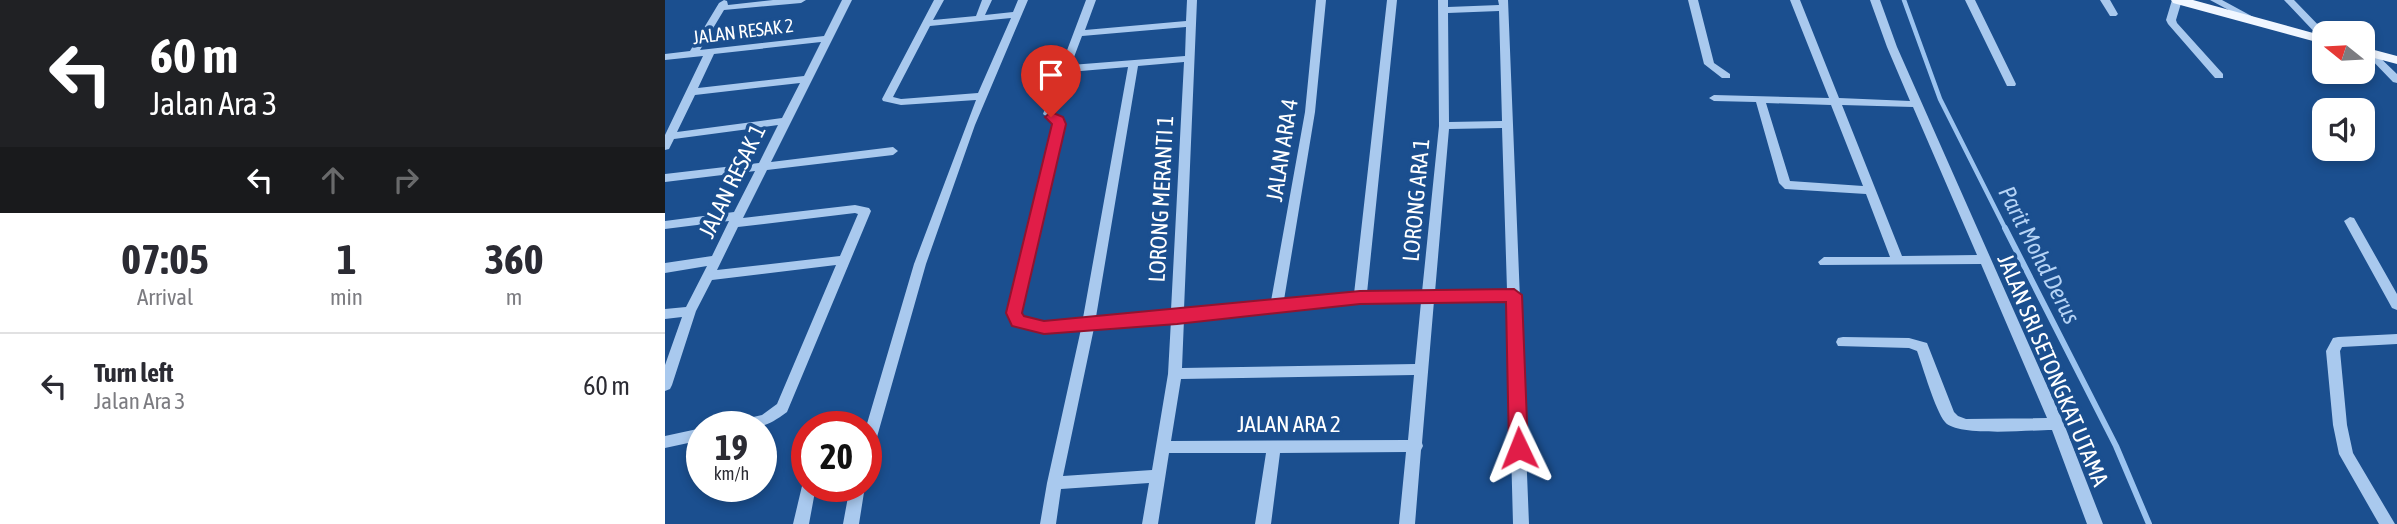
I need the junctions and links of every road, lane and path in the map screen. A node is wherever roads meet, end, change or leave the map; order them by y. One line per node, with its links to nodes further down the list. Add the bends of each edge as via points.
1 (801, 0): 18 (street)
2 (847, 0): 30 (street, JALAN RESAK 1)
3 (939, 0): 25 (street)
4 (987, 0): 23 (street)
5 (1023, 0): 22 (street)
6 (1091, 0): 28 (street)
7 (1192, 0): 26 (street, LORONG MERANTI 1)
8 (1321, 0): 72 (street, JALAN ARA 4, via 1310,112)
9 (1392, 0): 71 (street)
10 (1693, 0): 40 (street, via 1709,64)
11 (1795, 0): 49 (street)
12 (1875, 0): 50 (street, JALAN SRI SETONGKAT UTAMA)
13 (1970, 0): 44 (street)
14 (2105, 0): 21 (street)
15 (2177, 0): 24 (main road); 41 (street, via 2173,24)
16 (2215, 0): 24 (street)
17 (2289, 0): 27 (street)
18 (724, 4): 32 (street)
19 (1503, 4): 20 (street); 52 (street)
20 (1443, 5): 53 (street, LORONG ARA 1)
21 (2113, 14)
22 (1016, 15): 23 (street); 46 (street)
23 (979, 19): 25 (street)
24 (2258, 22): 29 (main road)
25 (929, 23): 46 (street, via 887,99)
26 (1190, 24): 28 (street); 35 (street, LORONG MERANTI 1)
27 (2312, 26)
28 (1079, 33): 39 (street)
29 (2312, 36)
30 (826, 39): 31 (street, JALAN RESAK 2); 42 (street, JALAN RESAK 1)
31 (710, 52): 32 (street, JALAN RESAK 2); 45 (street)
32 (693, 54): 34 (street, JALAN RESAK 2)
33 (2375, 54): 37 (main road)
34 (665, 57)
35 (1188, 59): 38 (street); 76 (street, LORONG MERANTI 1)
36 (2375, 59): 43 (street)
37 (2397, 60)
38 (1134, 63): 39 (street); 77 (street)
39 (1064, 69): 77 (street, via 1048,114 1059,124 1014,313 1018,321 1030,326)
40 (1727, 76)
41 (2219, 76)
42 (806, 79): 45 (street); 51 (street, JALAN RESAK 1)
43 (2397, 80)
44 (2011, 84)
45 (691, 92): 54 (street)
46 (983, 96): 83 (street, via 920,264)
47 (1714, 98): 48 (street)
48 (1760, 100): 49 (street); 58 (street, via 1789,186)
49 (1836, 102): 50 (street); 58 (street)
50 (1917, 104): 62 (street, JALAN SRI SETONGKAT UTAMA)
51 (785, 121): 54 (street); 56 (street, JALAN RESAK 1)
52 (1508, 124): 53 (street); 70 (street)
53 (1444, 126): 69 (street, LORONG ARA 1)
54 (668, 141)
55 (893, 151): 56 (street)
56 (762, 167): 57 (street); 59 (street, JALAN RESAK 1)
57 (665, 178)
58 (1870, 190): 65 (street)
59 (736, 219): 61 (street); 63 (street, JALAN RESAK 1); 64 (street, via 861,208 865,215)
60 (2350, 221): 73 (street)
61 (665, 225)
62 (1983, 259): 65 (street); 85 (street, JALAN SRI SETONGKAT UTAMA)
63 (716, 260): 67 (street); 68 (street, JALAN RESAK 1)
64 (844, 260): 68 (street); 84 (street)
65 (1898, 261): 66 (street)
66 (1824, 262)
67 (665, 268)
68 (708, 276): 74 (street, JALAN RESAK 1)
69 (1428, 295): 70 (street); 71 (street); 80 (street, LORONG ARA 1)
70 (1514, 295): 101 (street)
71 (1360, 298): 72 (street)
72 (1277, 305): 76 (street)
73 (2397, 305)
74 (690, 311): 75 (street); 82 (street, JALAN RESAK 1)
75 (665, 314)
76 (1177, 317): 77 (street); 81 (street, LORONG MERANTI 1)
77 (1088, 325): 92 (street)
78 (2397, 340): 103 (street, via 2348,340 2338,342 2333,351 2346,454)
79 (1843, 342): 85 (street, via 1922,347 1948,415 1957,422)
80 (1421, 369): 81 (street); 88 (street, LORONG ARA 1)
81 (1175, 374): 89 (street, LORONG MERANTI 1)
82 (665, 385)
83 (878, 411)
84 (777, 412)
85 (2057, 424): 102 (street, JALAN SRI SETONGKAT UTAMA)
86 (686, 437): 87 (street)
87 (665, 442)
88 (1416, 446): 90 (street, JALAN ARA 2); 100 (street)
89 (1163, 447): 90 (street, JALAN ARA 2); 91 (street, LORONG MERANTI 1)
90 (1274, 447): 99 (street)
91 (1158, 476): 92 (street); 98 (street, LORONG MERANTI 1)
92 (1053, 483): 97 (street)
93 (806, 502): 95 (street)
94 (854, 502): 96 (street)
95 (801, 524)
96 (851, 524)
97 (1048, 524)
98 (1150, 524)
99 (1263, 524)
100 (1407, 524)
101 (1521, 524)
102 (2095, 524)
103 (2387, 524)

